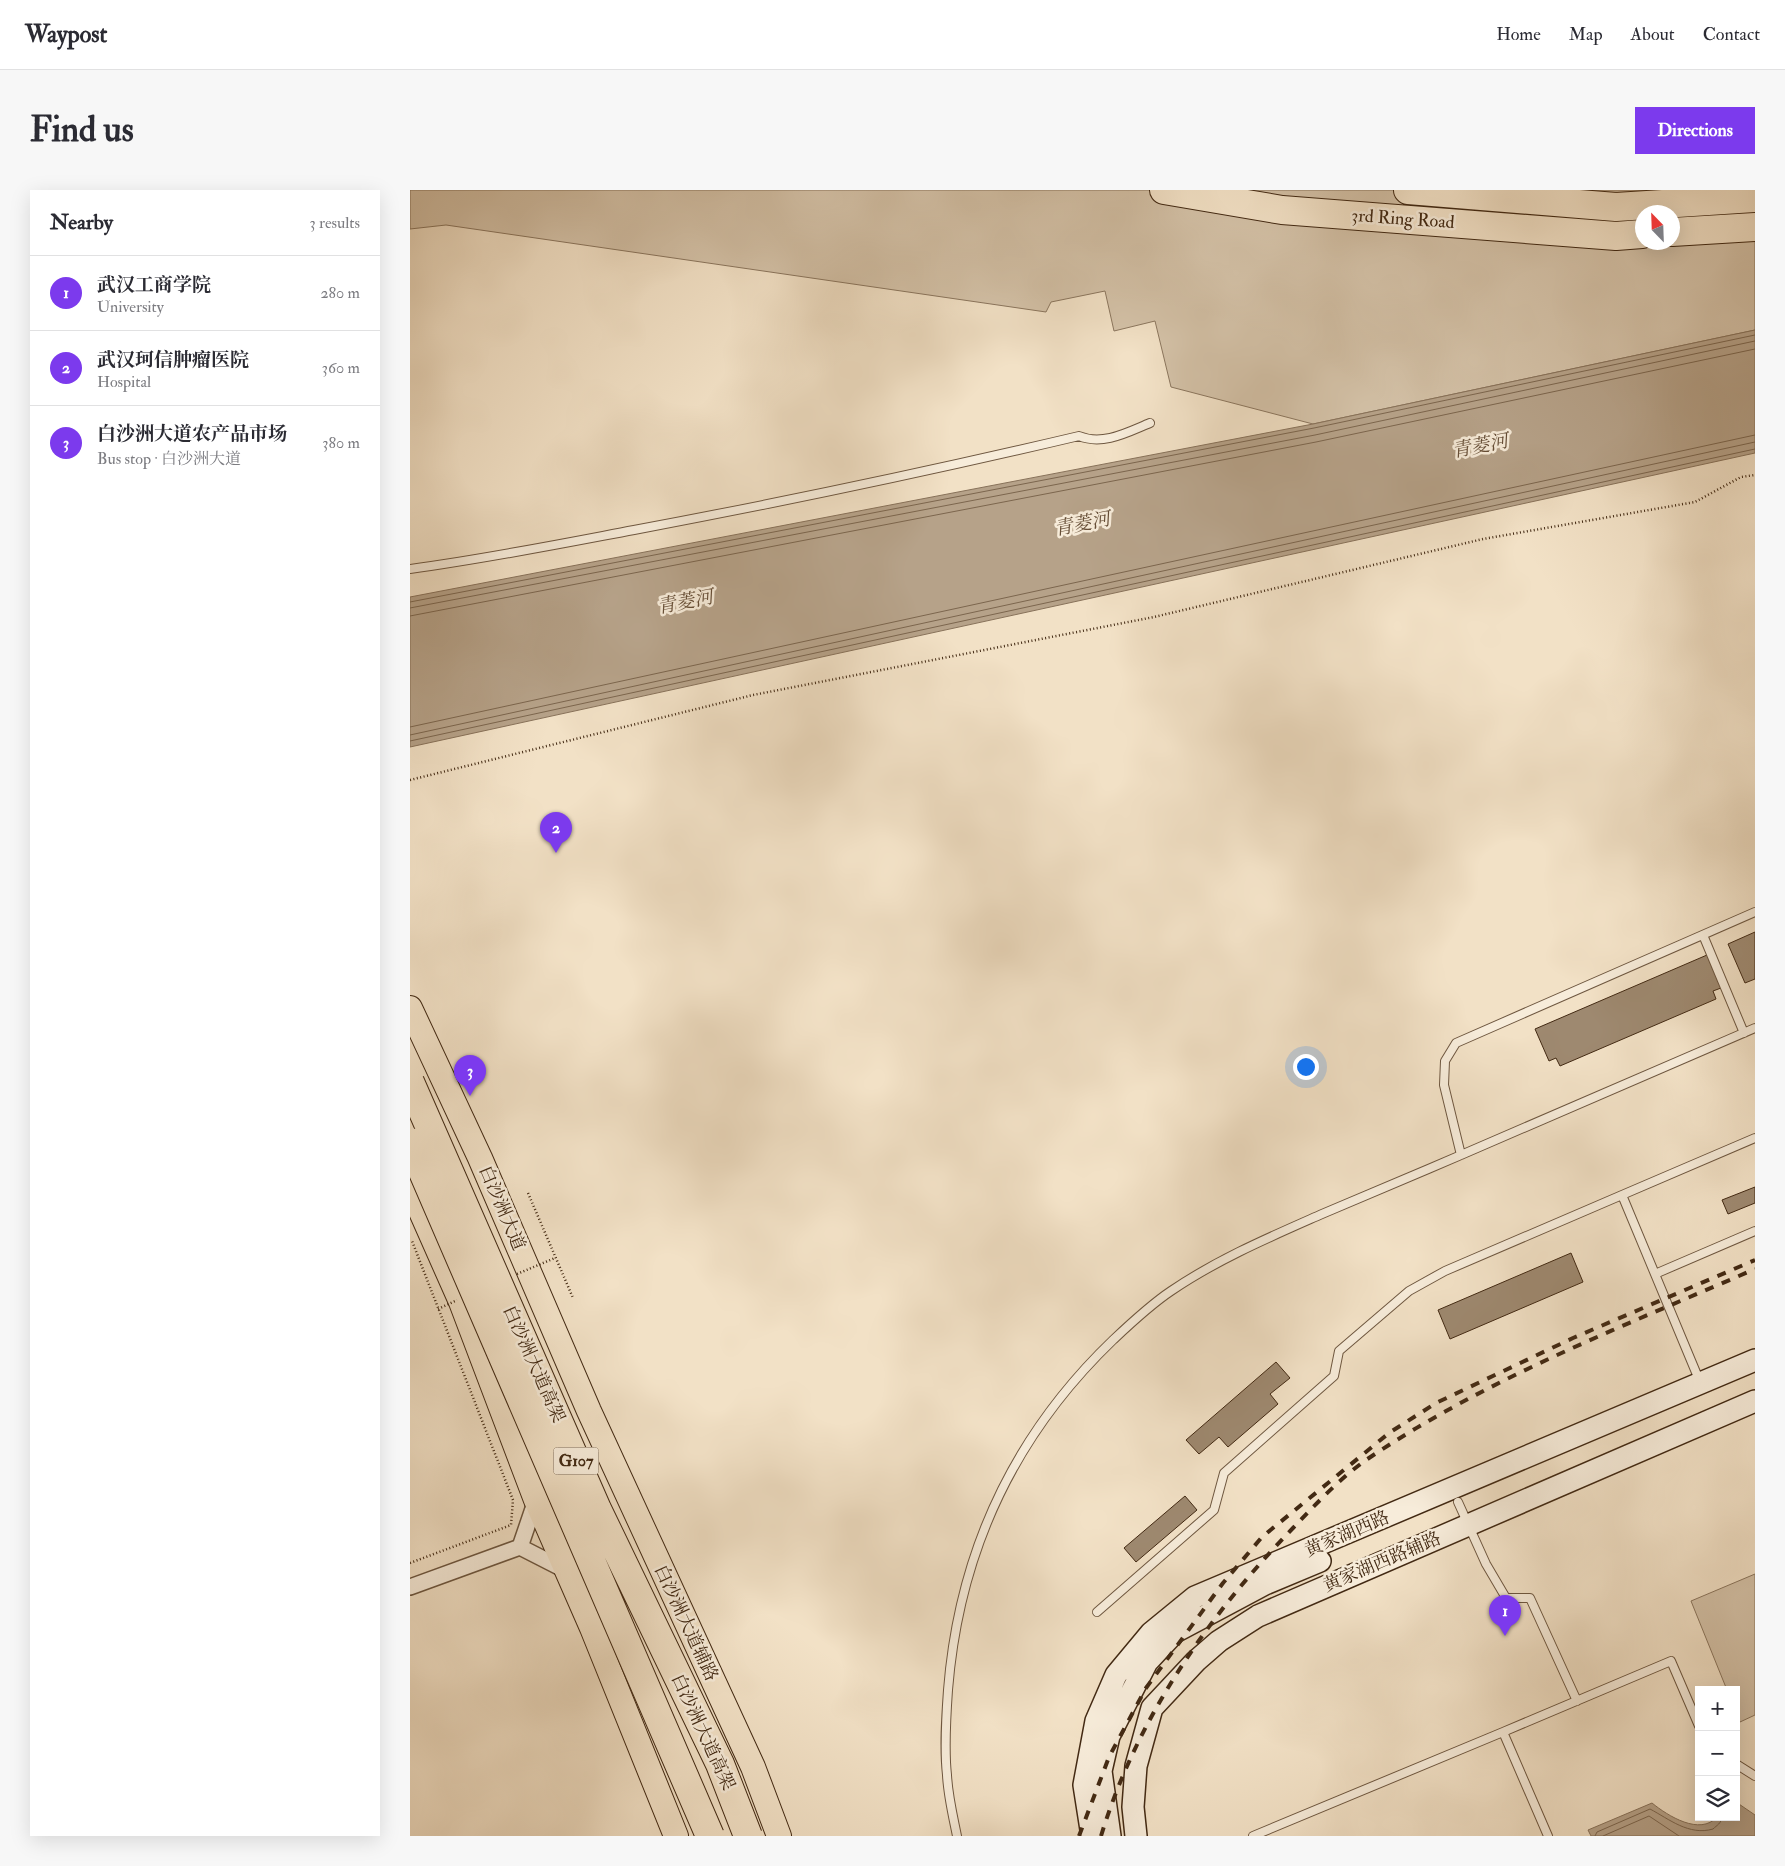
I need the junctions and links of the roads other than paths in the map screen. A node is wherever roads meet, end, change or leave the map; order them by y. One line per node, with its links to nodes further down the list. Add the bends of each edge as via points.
1 (1164, 190): 6 (highway, 3rd Ring Road, via 1282,210 1616,236)
2 (1408, 190): 3 (highway, 3rd Ring Road, via 1616,207)
3 (1755, 198)
4 (1755, 226): 5 (highway)
5 (1680, 231)
6 (1635, 235)
7 (1150, 423): 8 (lane, via 1114,437 1090,441 1079,436 714,515)
8 (410, 569)
9 (1755, 912): 10 (lane)
10 (1703, 935): 13 (lane); 18 (lane, via 1456,1043 1445,1060 1444,1085)
11 (410, 1008): 14 (main road, 白沙洲大道)
12 (1755, 1028): 13 (lane)
13 (1744, 1033): 18 (lane)
14 (416, 1039): 27 (main road, 白沙洲大道, via 480,1158)
15 (410, 1082): 39 (highway, 白沙洲大道高架 / G107, bridge, via 597,1509)
16 (1755, 1138): 20 (lane)
17 (410, 1142): 30 (highway, 白沙洲大道高架 / G107, bridge)
18 (1461, 1155): 48 (lane, via 1258,1242 1170,1292 1085,1367 1054,1406 1016,1460 985,1524 961,1602 951,1652 947,1712 947,1775)
19 (410, 1187): 28 (main road, via 461,1302)
20 (1622, 1195): 22 (lane); 35 (lane, via 1445,1271 1409,1291 1339,1351 1334,1376 1224,1473 1214,1510)
21 (1755, 1231): 22 (lane)
22 (1655, 1274): 25 (lane)
23 (1755, 1360): 25 (main road, 黄家湖西路)
24 (1755, 1376): 29 (main road, 黄家湖西路)
25 (1701, 1384): 49 (main road, 黄家湖西路, via 1196,1597 1151,1633 1112,1684 1096,1721 1084,1785)
26 (1755, 1400): 31 (main road, 黄家湖西路辅路)
27 (589, 1411): 47 (main road, 白沙洲大道辅路, via 753,1767)
28 (536, 1500): 32 (street); 33 (main road)
29 (1458, 1502): 31 (lane); 50 (main road, 黄家湖西路, via 1265,1584 1175,1632 1147,1662 1109,1736 1101,1771)
30 (574, 1518): 43 (highway, bridge); 44 (highway, 白沙洲大道高架 / G107, bridge)
31 (1468, 1524): 36 (lane, via 1506,1598 1530,1598); 51 (main road, 黄家湖西路辅路, via 1258,1616 1219,1641 1196,1661 1152,1708 1136,1766 1133,1807)
32 (520, 1547): 33 (street); 34 (street)
33 (567, 1571): 42 (main road)
34 (410, 1587)
35 (1097, 1612)
36 (1577, 1701): 37 (lane, via 1671,1661); 38 (lane)
37 (1695, 1717)
38 (1503, 1732): 52 (lane); 53 (lane)
39 (720, 1764): 45 (highway, 白沙洲大道高架 / G107, bridge); 46 (highway, bridge)
40 (1740, 1767): 41 (lane)
41 (1755, 1776)
42 (676, 1836)
43 (695, 1836)
44 (710, 1836)
45 (748, 1836)
46 (761, 1836)
47 (779, 1836)
48 (957, 1836)
49 (1092, 1836)
50 (1110, 1836)
51 (1136, 1836)
52 (1254, 1836)
53 (1548, 1836)

